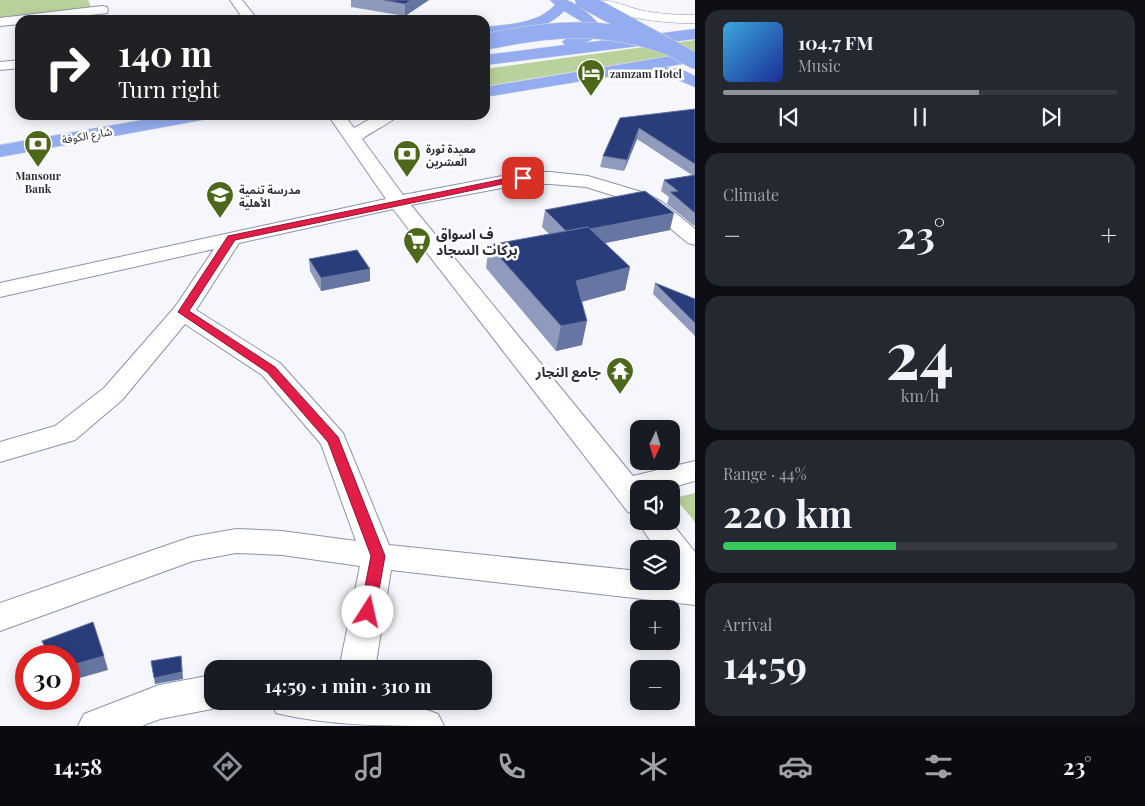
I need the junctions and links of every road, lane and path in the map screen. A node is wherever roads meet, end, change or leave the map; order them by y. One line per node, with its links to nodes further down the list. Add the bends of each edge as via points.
1 (236, 0): 7 (street)
2 (583, 0): 17 (highway, bridge)
3 (602, 0): 8 (main road, via 638,15)
4 (564, 1): 11 (highway, via 555,14 543,21); 14 (highway, via 593,24 596,28 590,35); 17 (highway, bridge)
5 (102, 10): 6 (street)
6 (60, 15)
7 (246, 15)
8 (695, 19)
9 (15, 20): 10 (street)
10 (0, 22)
11 (490, 31)
12 (695, 34): 15 (highway)
13 (490, 41): 17 (highway, bridge, via 535,32 570,30 616,34 654,41)
14 (490, 59)
15 (490, 59)
16 (15, 64): 18 (street)
17 (690, 64): 19 (highway); 19 (highway, via 677,74 640,70)
18 (0, 66)
19 (612, 72): 20 (highway)
20 (490, 91)
21 (113, 120): 26 (highway, شارع الكوفة)
22 (175, 120): 27 (highway, شارع الكوفة)
23 (339, 120): 25 (street)
24 (380, 120): 25 (street)
25 (352, 138): 28 (street)
26 (0, 139)
27 (0, 151)
28 (398, 202): 29 (street); 30 (street, via 523,178 588,182 656,206); 36 (street)
29 (232, 238): 31 (street); 32 (street)
30 (695, 239)
31 (0, 290)
32 (183, 312): 33 (street, via 113,394 65,433); 38 (street, via 271,369 333,440)
33 (0, 452)
34 (695, 470): 35 (street)
35 (671, 480)
36 (630, 493)
37 (659, 530): 39 (street)
38 (378, 556): 40 (street); 41 (street, via 259,541 214,544 168,556); 42 (street)
39 (695, 575)
40 (695, 591)
41 (0, 617)
42 (359, 660)
43 (204, 695): 46 (street)
44 (334, 710): 45 (street)
45 (349, 713): 48 (street)
46 (154, 714): 47 (street)
47 (97, 726)
48 (426, 726)

